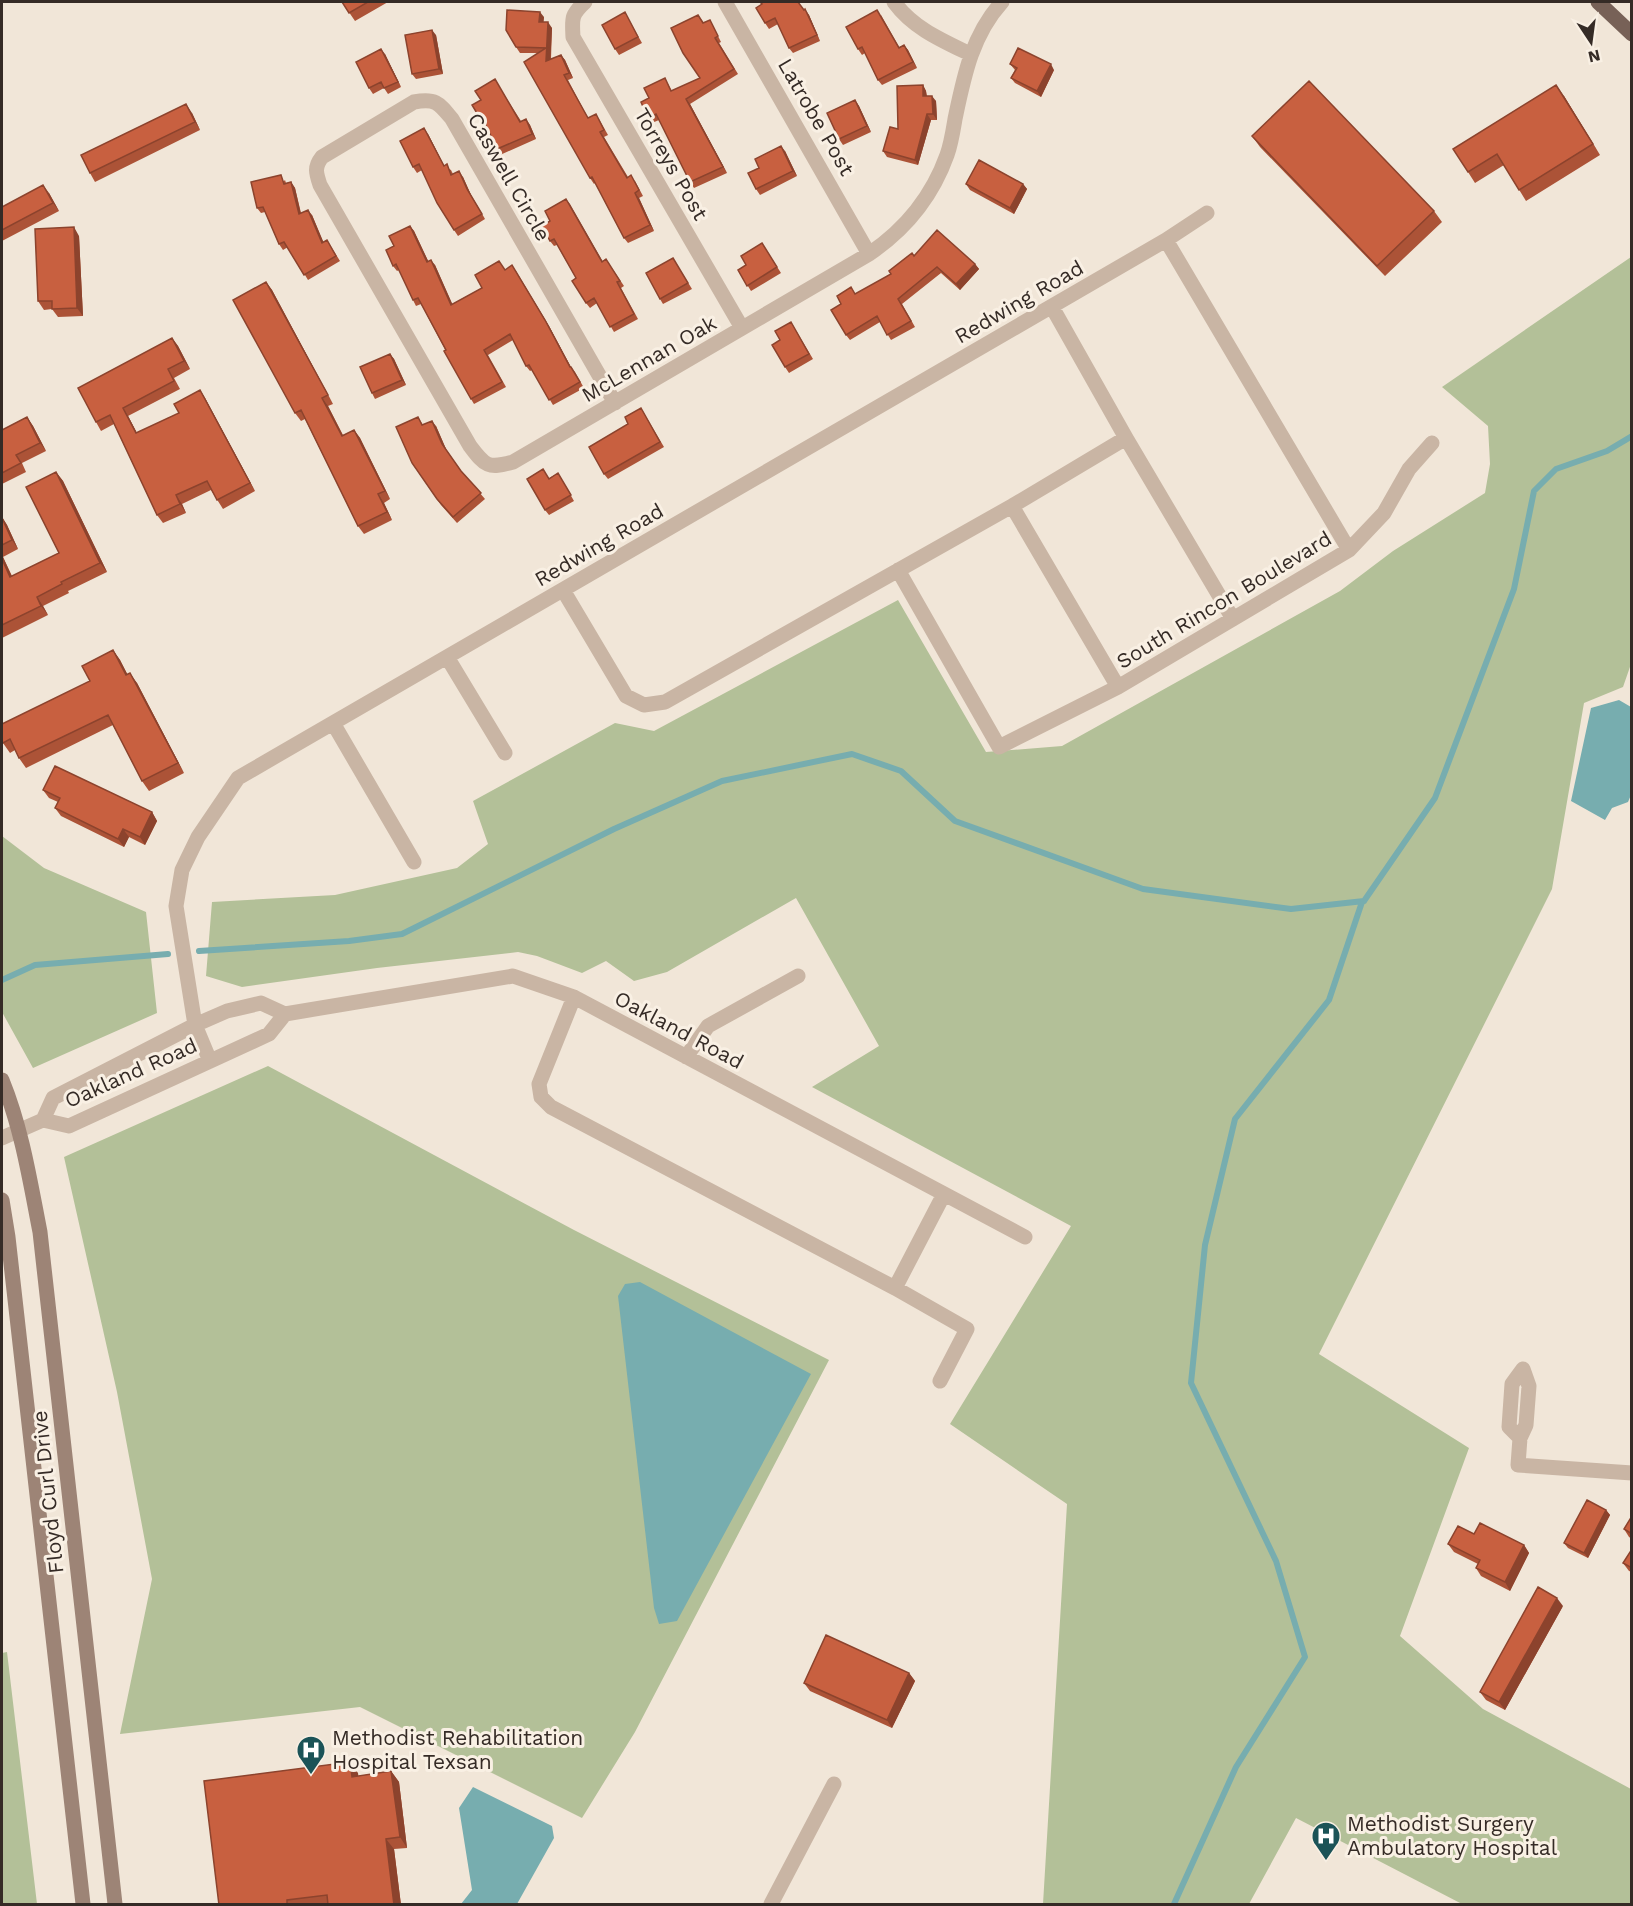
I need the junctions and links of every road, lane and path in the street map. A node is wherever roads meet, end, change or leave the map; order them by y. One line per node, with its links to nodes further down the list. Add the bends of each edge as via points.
1 (585, 2): 13 (street, Torreys Post, via 572,18 573,36)
2 (725, 2): 11 (street, Latrobe Post)
3 (894, 2): 7 (street, via 915,25)
4 (1002, 2): 7 (street, McLennan Oak, via 983,25)
5 (1598, 2): 6 (main road)
6 (1632, 34)
7 (970, 54): 11 (street, McLennan Oak, via 948,153 938,176 923,204 904,227)
8 (315, 171): 14 (street, McLennan Oak, via 325,195 482,463 498,466 513,462); 14 (street, Caswell Circle, via 322,157 399,110 427,99 438,103 452,119)
9 (1208, 213): 10 (street, Redwing Road)
10 (1167, 240): 12 (street, Redwing Road); 18 (street)
11 (869, 254): 13 (street, McLennan Oak)
12 (1052, 307): 15 (street); 20 (street, Redwing Road)
13 (742, 328): 14 (street, McLennan Oak)
14 (615, 403)
15 (1126, 438): 17 (street); 21 (street)
16 (1432, 443): 18 (street, South Rincon Boulevard, via 1409,469 1384,513)
17 (1012, 506): 19 (street); 23 (street)
18 (1349, 550): 21 (street, South Rincon Boulevard)
19 (898, 570): 20 (street, via 665,702 644,705 626,696); 23 (street, South Rincon Boulevard, via 999,747)
20 (563, 590): 22 (street, Redwing Road)
21 (1233, 619): 23 (street, South Rincon Boulevard)
22 (447, 657): 24 (street, Redwing Road); 25 (street)
23 (1118, 687)
24 (333, 723): 26 (street); 30 (street, Redwing Road, via 238,778 198,837 182,870 176,906)
25 (505, 753)
26 (414, 862)
27 (798, 976): 31 (street, via 708,1026)
28 (573, 997): 29 (street, Oakland Road, via 513,976); 31 (street, Oakland Road); 40 (street, via 539,1084 541,1097 551,1107)
29 (285, 1014): 30 (street, Oakland Road, via 261,1003 227,1011); 32 (street, Oakland Road, via 269,1034)
30 (195, 1025): 32 (street, Redwing Road); 34 (street, Oakland Road, via 53,1098)
31 (686, 1058): 37 (street, Oakland Road)
32 (210, 1062): 34 (street, Oakland Road, via 69,1126)
33 (2, 1080): 35 (street, Floyd Curl Drive)
34 (44, 1120): 35 (street)
35 (19, 1131): 36 (street); 46 (street, Floyd Curl Drive, via 40,1232)
36 (2, 1138)
37 (944, 1194): 39 (street, Oakland Road); 40 (street)
38 (2, 1200): 45 (street, Floyd Curl Drive)
39 (1025, 1237)
40 (895, 1288): 41 (street, via 967,1329)
41 (939, 1381)
42 (1520, 1438): 43 (street, via 1518,1465)
43 (1632, 1473)
44 (834, 1784): 47 (street)
45 (83, 1905)
46 (115, 1905)
47 (771, 1905)

